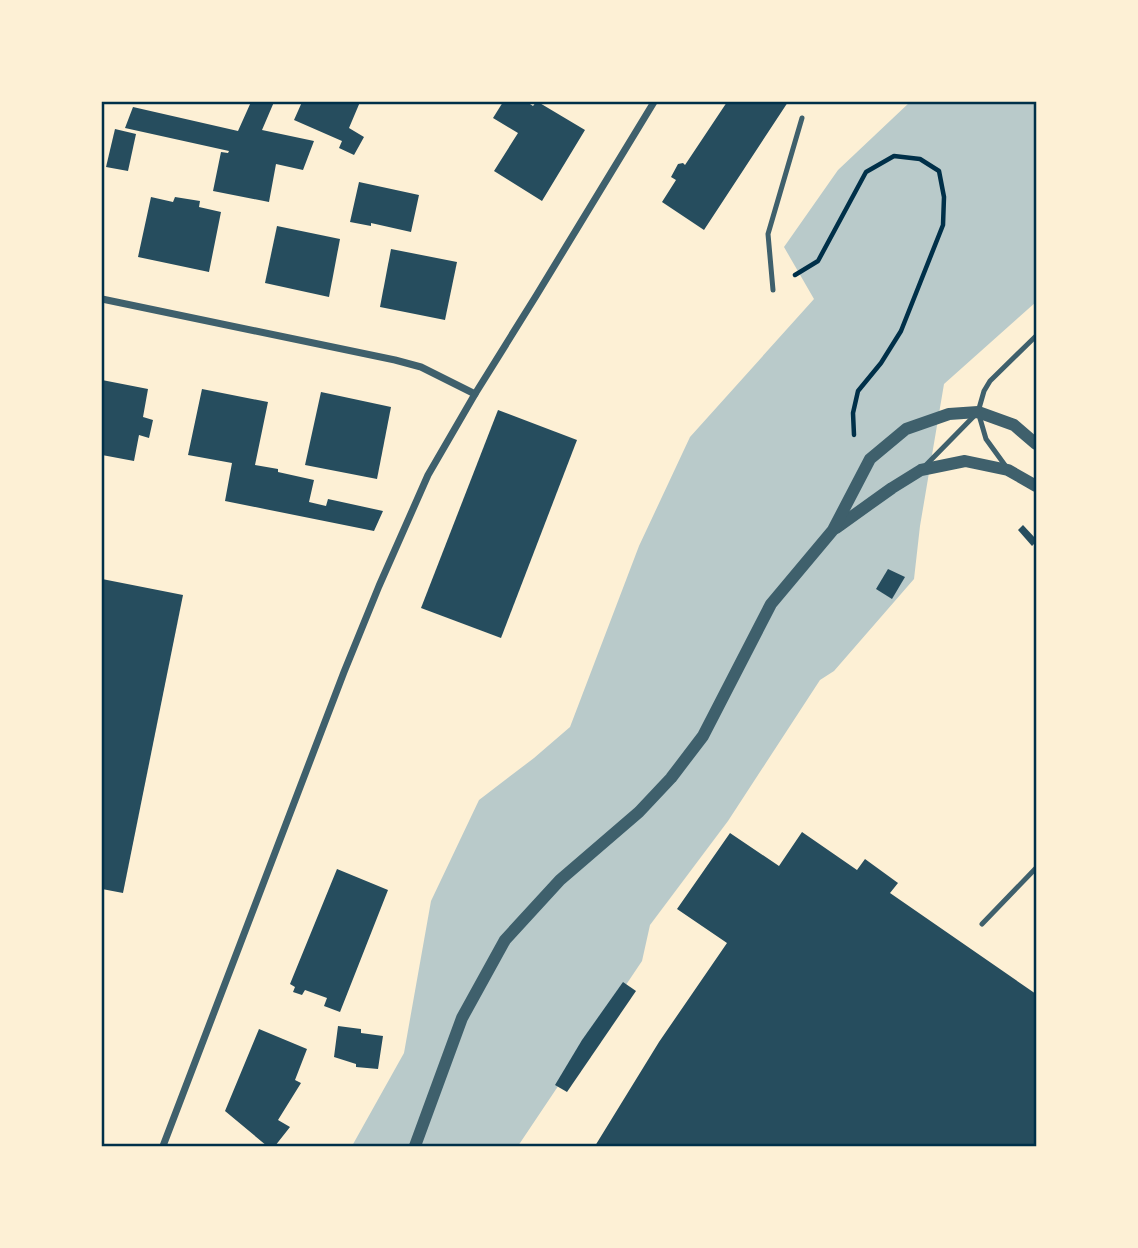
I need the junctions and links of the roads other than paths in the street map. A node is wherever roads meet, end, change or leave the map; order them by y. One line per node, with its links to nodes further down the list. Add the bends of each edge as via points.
1 (654, 102): 6 (street)
2 (802, 118): 3 (lane, via 768,234)
3 (773, 290)
4 (102, 299): 6 (street, via 395,360 421,367)
5 (1037, 336): 7 (lane, via 990,381)
6 (475, 394): 15 (street, via 428,475 379,586)
7 (978, 412): 8 (street, via 1014,425); 9 (lane); 10 (lane, via 986,439); 12 (street, via 949,414 906,429 870,459)
8 (1037, 444)
9 (921, 470): 10 (street, via 965,461); 12 (street)
10 (1009, 470): 11 (street)
11 (1037, 486)
12 (833, 530): 16 (street, via 771,604 703,736 671,778 560,880 505,940 462,1018)
13 (1037, 868): 14 (lane)
14 (982, 924)
15 (163, 1146)
16 (415, 1146)

